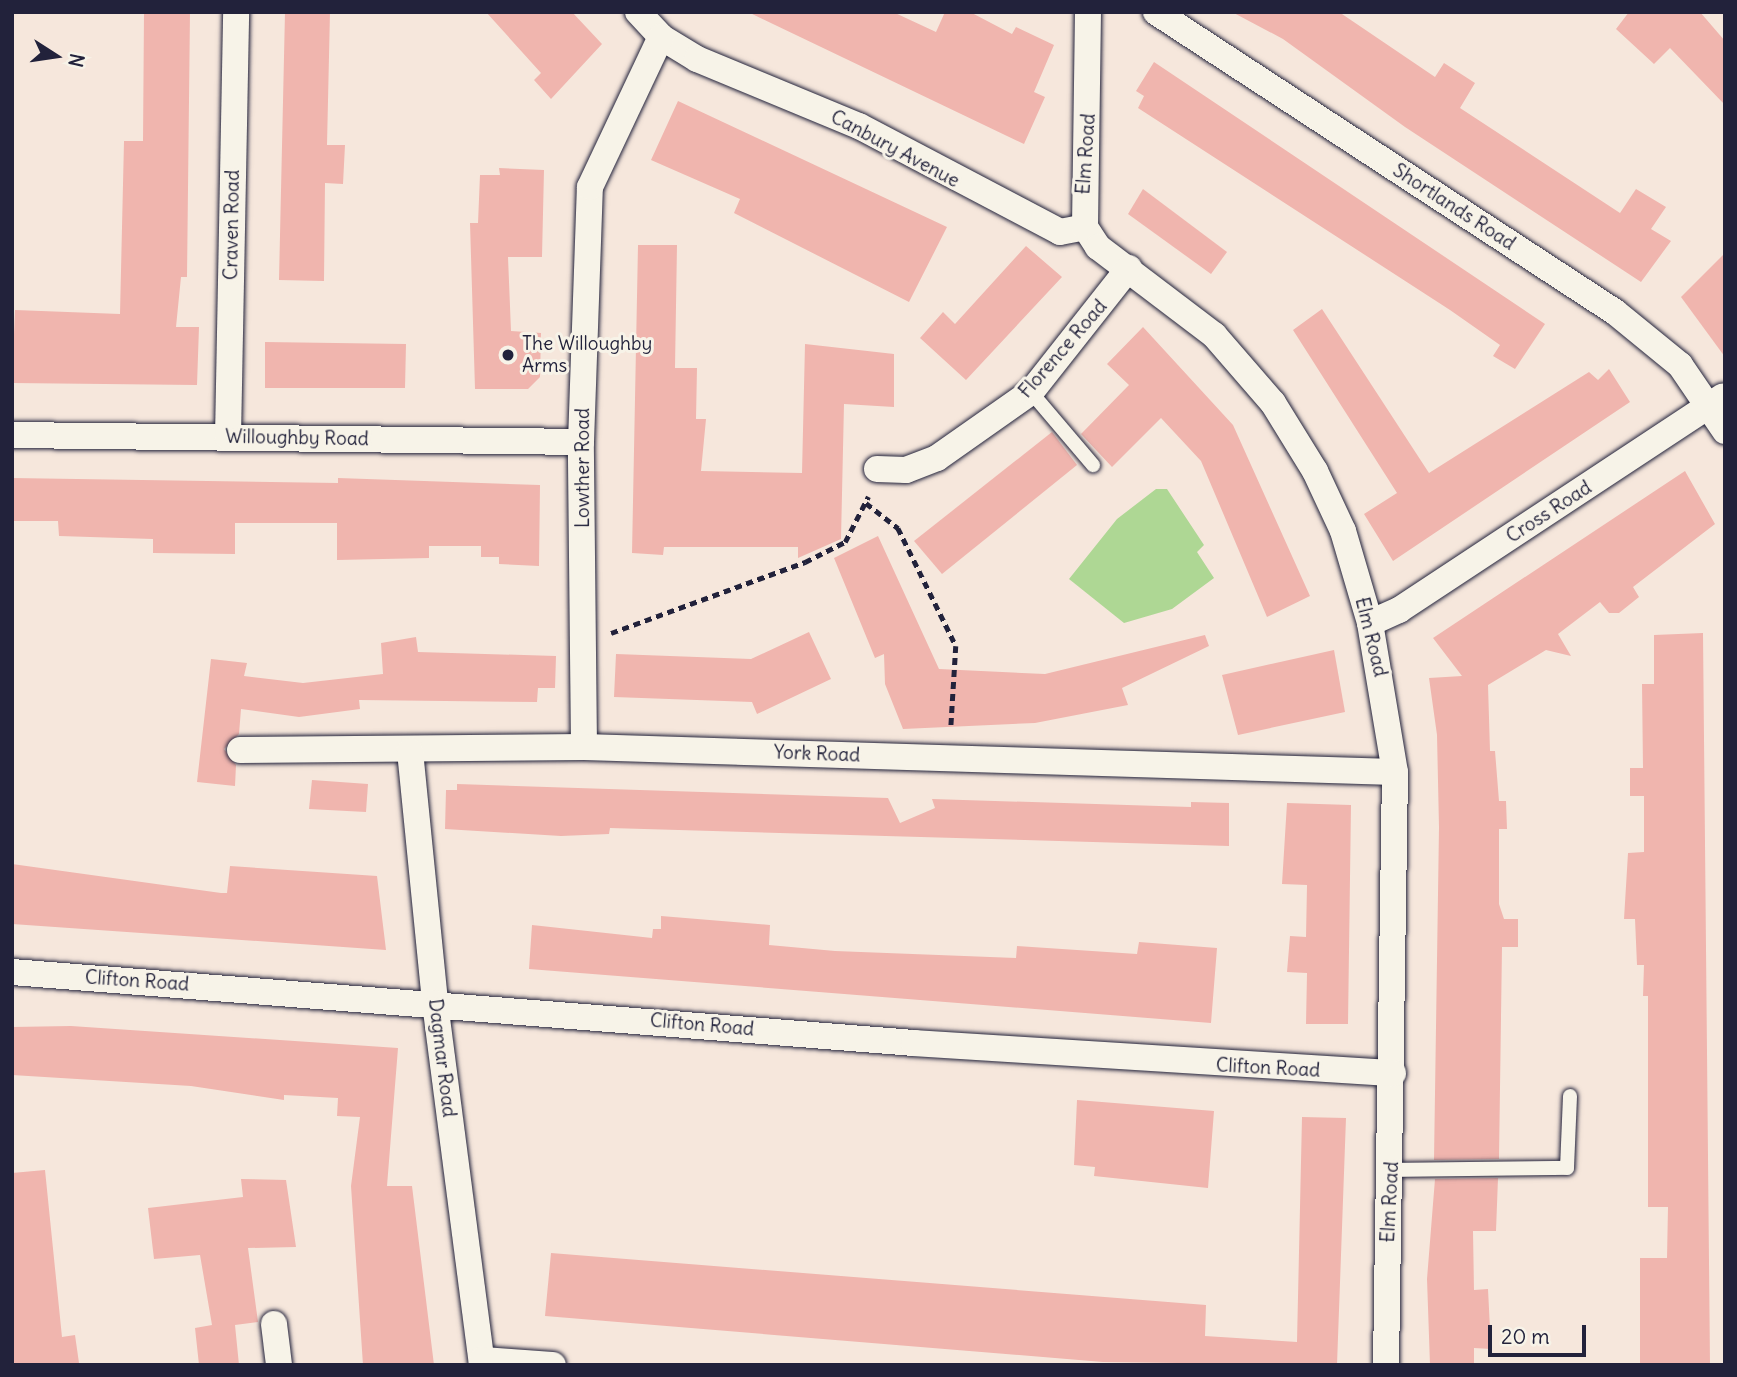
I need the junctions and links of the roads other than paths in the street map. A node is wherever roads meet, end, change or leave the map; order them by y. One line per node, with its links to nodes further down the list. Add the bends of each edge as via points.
1 (236, 12): 12 (street, Craven Road)
2 (638, 12): 5 (street, Canbury Avenue)
3 (1088, 12): 6 (street, Elm Road)
4 (1156, 12): 9 (street, Shortlands Road, via 1615,312)
5 (661, 37): 6 (street, Canbury Avenue, via 697,59 859,126 1060,232); 13 (street, Lowther Road, via 590,187)
6 (1085, 227): 7 (street, Elm Road, via 1098,247)
7 (1129, 268): 8 (street, Florence Road); 16 (street, Elm Road, via 1214,335 1273,403 1315,471 1343,531)
8 (1031, 392): 14 (lane); 15 (street, Florence Road, via 937,458 906,470)
9 (1717, 400): 10 (street, Shortlands Road); 16 (street, Cross Road, via 1399,610)
10 (1725, 432)
11 (12, 435): 12 (street, Willoughby Road)
12 (228, 437): 13 (street, Willoughby Road)
13 (581, 442): 17 (street, Lowther Road)
14 (1093, 465)
15 (877, 469)
16 (1370, 623): 20 (street, Elm Road)
17 (584, 747): 19 (street, York Road); 20 (street, York Road)
18 (240, 750): 19 (street, York Road)
19 (410, 751): 22 (street, Dagmar Road)
20 (1395, 772): 23 (street, Elm Road)
21 (12, 972): 22 (street, Clifton Road)
22 (435, 1003): 23 (street, Clifton Road, via 928,1044); 27 (street, Dagmar Road)
23 (1393, 1073): 25 (street, Elm Road)
24 (1570, 1096): 25 (lane, via 1567,1168)
25 (1392, 1170): 30 (street, Elm Road)
26 (274, 1324): 28 (street)
27 (482, 1362): 29 (street)
28 (279, 1365)
29 (553, 1365)
30 (1385, 1365)

